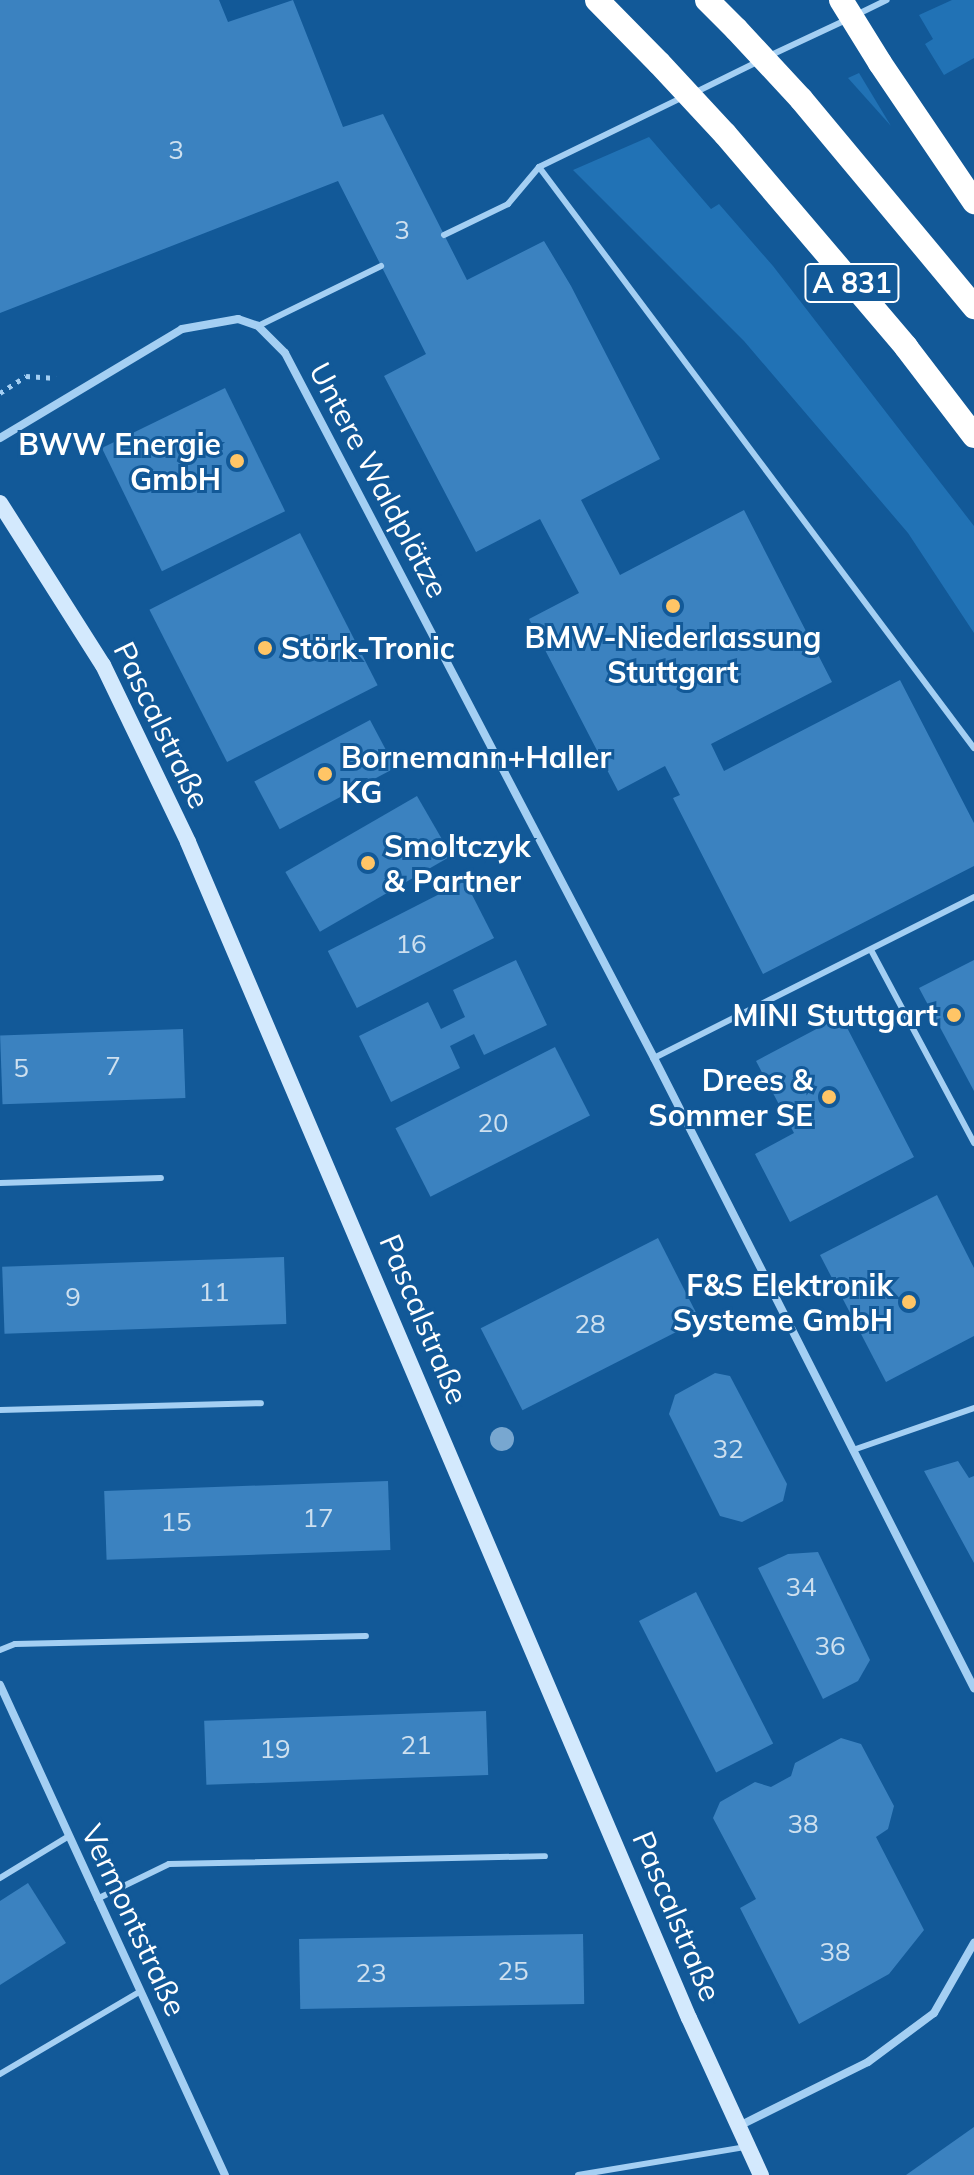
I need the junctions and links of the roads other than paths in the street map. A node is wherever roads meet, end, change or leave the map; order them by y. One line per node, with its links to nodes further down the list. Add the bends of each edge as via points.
1 (597, 0): 11 (highway, A 831, bridge, via 725,134 906,347)
2 (707, 0): 9 (highway, A 831, bridge, via 801,99)
3 (841, 0): 6 (highway, bridge)
4 (887, 0): 5 (lane)
5 (539, 167): 7 (lane, via 508,204); 14 (lane)
6 (974, 202)
7 (444, 235)
8 (381, 266): 10 (lane)
9 (974, 307)
10 (258, 326): 12 (street, via 238,319 182,329); 17 (street, Untere Waldplätze, via 285,353)
11 (974, 436)
12 (0, 438)
13 (0, 503): 36 (street, Pascalstraße, via 103,665 188,842)
14 (974, 748)
15 (974, 897): 16 (lane)
16 (871, 950): 17 (lane); 18 (lane)
17 (654, 1058): 24 (street, Untere Waldplätze)
18 (974, 1143)
19 (161, 1178): 20 (lane)
20 (0, 1183)
21 (261, 1403): 23 (lane)
22 (974, 1408): 24 (lane)
23 (0, 1410)
24 (853, 1450): 28 (street, Untere Waldplätze)
25 (366, 1636): 26 (lane, via 15,1644)
26 (0, 1650)
27 (0, 1685): 29 (street, Vermontstraße)
28 (974, 1688)
29 (69, 1836): 31 (lane); 32 (street, Vermontstraße)
30 (545, 1856): 32 (lane, via 169,1864)
31 (0, 1878)
32 (97, 1899): 34 (street, Vermontstraße)
33 (974, 1943): 36 (street, via 934,2013 868,2062)
34 (139, 1992): 35 (lane); 38 (street, Vermontstraße)
35 (0, 2074)
36 (739, 2126): 37 (street, Pascalstraße)
37 (748, 2146): 39 (lane); 40 (street, Pascalstraße)
38 (225, 2175)
39 (578, 2175)
40 (761, 2175)

